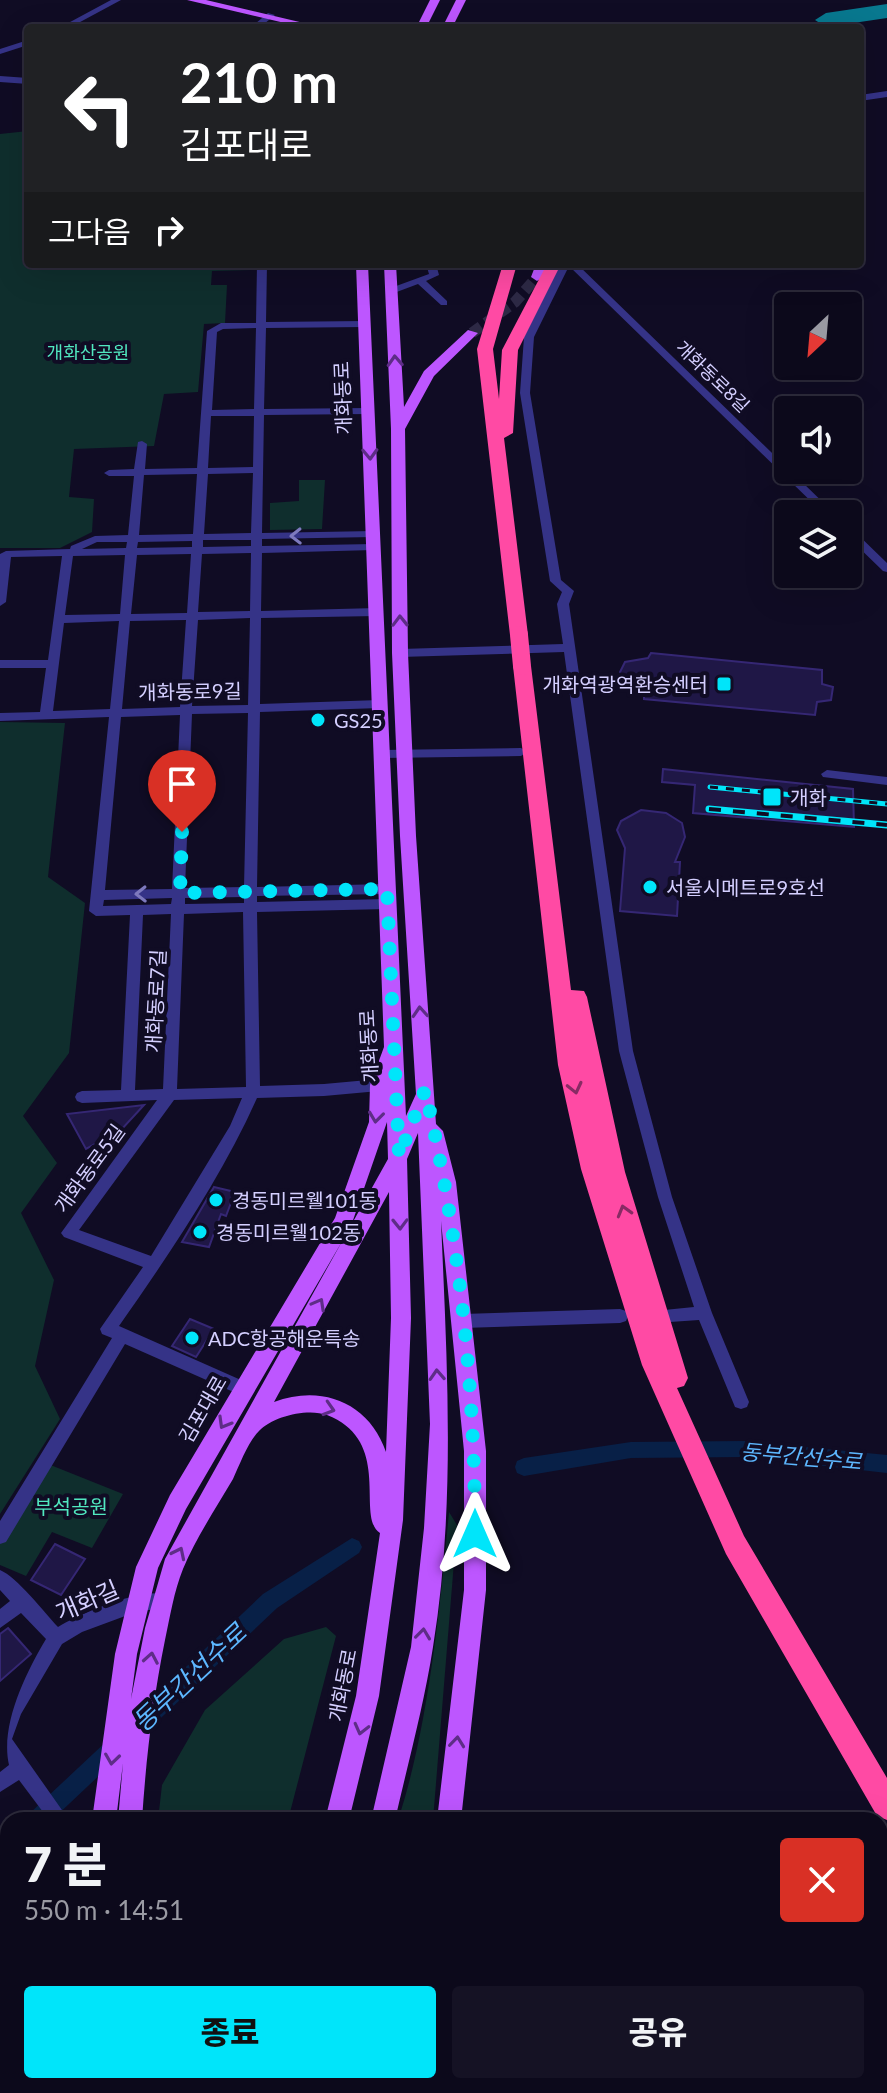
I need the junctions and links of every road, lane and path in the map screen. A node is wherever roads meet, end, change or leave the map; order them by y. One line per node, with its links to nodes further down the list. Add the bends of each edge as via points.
1 (117, 0): 6 (street)
2 (192, 0): 5 (main road)
3 (435, 0): 9 (main road)
4 (460, 4): 10 (main road); 11 (main road)
5 (271, 15): 7 (street); 8 (main road)
6 (71, 24)
7 (259, 24)
8 (305, 24)
9 (423, 24)
10 (449, 24)
11 (458, 24)
12 (0, 41): 13 (street)
13 (24, 44): 14 (street)
14 (0, 52)
15 (0, 79): 16 (street)
16 (24, 81)
17 (887, 94): 18 (street)
18 (864, 97)
19 (262, 268): 32 (street)
20 (362, 268): 31 (main road, 개화동로)
21 (390, 268): 29 (main road)
22 (432, 268): 28 (street, via 434,275)
23 (509, 268): 58 (highway, via 485,349)
24 (519, 268): 38 (highway, via 500,318 496,351)
25 (552, 268): 38 (highway, via 510,350)
26 (563, 268): 59 (street, via 529,337 525,393 556,581 568,591 563,604)
27 (576, 268): 44 (street, 개화동로8길)
28 (419, 280): 29 (street); 30 (street)
29 (391, 291): 37 (main road, one-way to 29)
30 (444, 303)
31 (365, 324): 32 (street); 34 (main road, 개화동로)
32 (260, 326): 35 (street); 36 (street, 개화동로7길, via 221,326 212,331)
33 (472, 333): 37 (main road, via 429,374)
34 (369, 411): 35 (street); 45 (main road, 개화동로, one-way to 45)
35 (259, 412): 36 (street); 40 (street)
36 (207, 413): 41 (street, 개화동로7길)
37 (398, 429): 60 (main road, one-way to 37)
38 (504, 442): 58 (highway)
39 (142, 444): 43 (street)
40 (258, 470): 41 (street); 46 (street)
41 (203, 471): 43 (street); 47 (street, 개화동로7길)
42 (109, 473): 43 (street)
43 (139, 473): 48 (street)
44 (816, 500)
45 (374, 540): 46 (street); 53 (main road, 개화동로)
46 (257, 542): 47 (street); 54 (street)
47 (198, 544): 48 (street); 55 (street, 개화동로7길)
48 (132, 545): 50 (street); 56 (street)
49 (862, 545): 51 (street)
50 (68, 552): 52 (street, via 6,554); 57 (street)
51 (887, 569)
52 (0, 602)
53 (377, 612): 54 (street); 63 (main road, 개화동로)
54 (255, 614): 55 (street); 64 (street)
55 (193, 616): 56 (street); 65 (street, 개화동로7길)
56 (125, 617): 57 (street); 66 (street)
57 (58, 619): 62 (street)
58 (524, 634): 101 (highway, bridge, via 587,1064 662,1366)
59 (569, 648): 60 (street); 92 (street, via 626,1051 665,1197)
60 (400, 653): 71 (main road)
61 (0, 664): 62 (street)
62 (52, 664): 67 (street)
63 (380, 704): 64 (street, 개화동로9길); 70 (main road, 개화동로)
64 (254, 709): 65 (street, 개화동로9길); 76 (street)
65 (186, 711): 66 (street, 개화동로9길); 77 (street, 개화동로7길)
66 (116, 713): 67 (street, 개화동로9길); 78 (street)
67 (46, 715): 68 (street, 개화동로9길)
68 (0, 717)
69 (521, 752): 71 (street)
70 (382, 754): 71 (street); 74 (main road, 개화동로)
71 (404, 755): 75 (main road)
72 (827, 774): 73 (street)
73 (887, 781)
74 (382, 811): 75 (main road, via 391,809 396,831); 79 (main road, 개화동로)
75 (408, 836): 86 (main road, one-way to 75)
76 (251, 892): 77 (street); 79 (street); 80 (street)
77 (180, 893): 78 (street, one-way to 78); 81 (street, 개화동로7길)
78 (97, 895): 82 (street, via 96,911)
79 (387, 897): 80 (street); 83 (main road, 개화동로)
80 (250, 907): 81 (street); 85 (street)
81 (179, 909): 82 (street); 87 (street, 개화동로7길)
82 (137, 910): 88 (street, 개화동로7길)
83 (393, 1042): 84 (main road, 김포대로); 90 (main road, 개화동로)
84 (379, 1085): 85 (street, 개화동로5길); 97 (main road, 김포대로, one-way to 97, via 378,1122 344,1220)
85 (253, 1090): 87 (street, 개화동로5길); 91 (street, via 236,1128)
86 (425, 1090): 90 (main road); 95 (main road, via 446,1182); 118 (main road, one-way to 86, via 422,1647 435,1528 440,1424)
87 (170, 1094): 88 (street, 개화동로5길); 91 (street, 개화동로5길, via 69,1233)
88 (128, 1096): 89 (street, 개화동로5길)
89 (82, 1097)
90 (399, 1157): 99 (main road, one-way to 90); 102 (main road, 개화동로, one-way to 102, via 402,1404)
91 (154, 1264): 96 (street, via 108,1329)
92 (704, 1313): 93 (street); 98 (street)
93 (670, 1315)
94 (620, 1316): 95 (street)
95 (463, 1321): 119 (main road, one-way to 95, via 475,1590 475,1451)
96 (122, 1335): 97 (street); 100 (street)
97 (244, 1389): 106 (main road, 김포대로, one-way to 106, via 178,1502)
98 (741, 1402)
99 (255, 1422): 102 (main road, one-way to 102, via 302,1403 315,1404 338,1410 370,1439); 105 (main road, one-way to 99, via 191,1528)
100 (0, 1536)
101 (742, 1545): 111 (highway); 113 (highway)
102 (388, 1569): 117 (main road, 개화동로, one-way to 117, via 368,1700)
103 (0, 1578): 104 (street)
104 (23, 1600): 107 (street); 108 (street)
105 (162, 1601): 106 (street, 개화길); 116 (main road, one-way to 105)
106 (136, 1604): 108 (street, 개화길); 115 (main road, 김포대로, one-way to 115)
107 (0, 1620)
108 (56, 1638): 109 (street, 개화길, via 14,1709)
109 (2, 1743): 110 (street)
110 (22, 1766): 112 (street); 114 (street)
111 (887, 1778)
112 (0, 1783)
113 (887, 1806)
114 (54, 1812)
115 (105, 1812)
116 (131, 1812)
117 (339, 1812)
118 (385, 1812)
119 (450, 1812)

